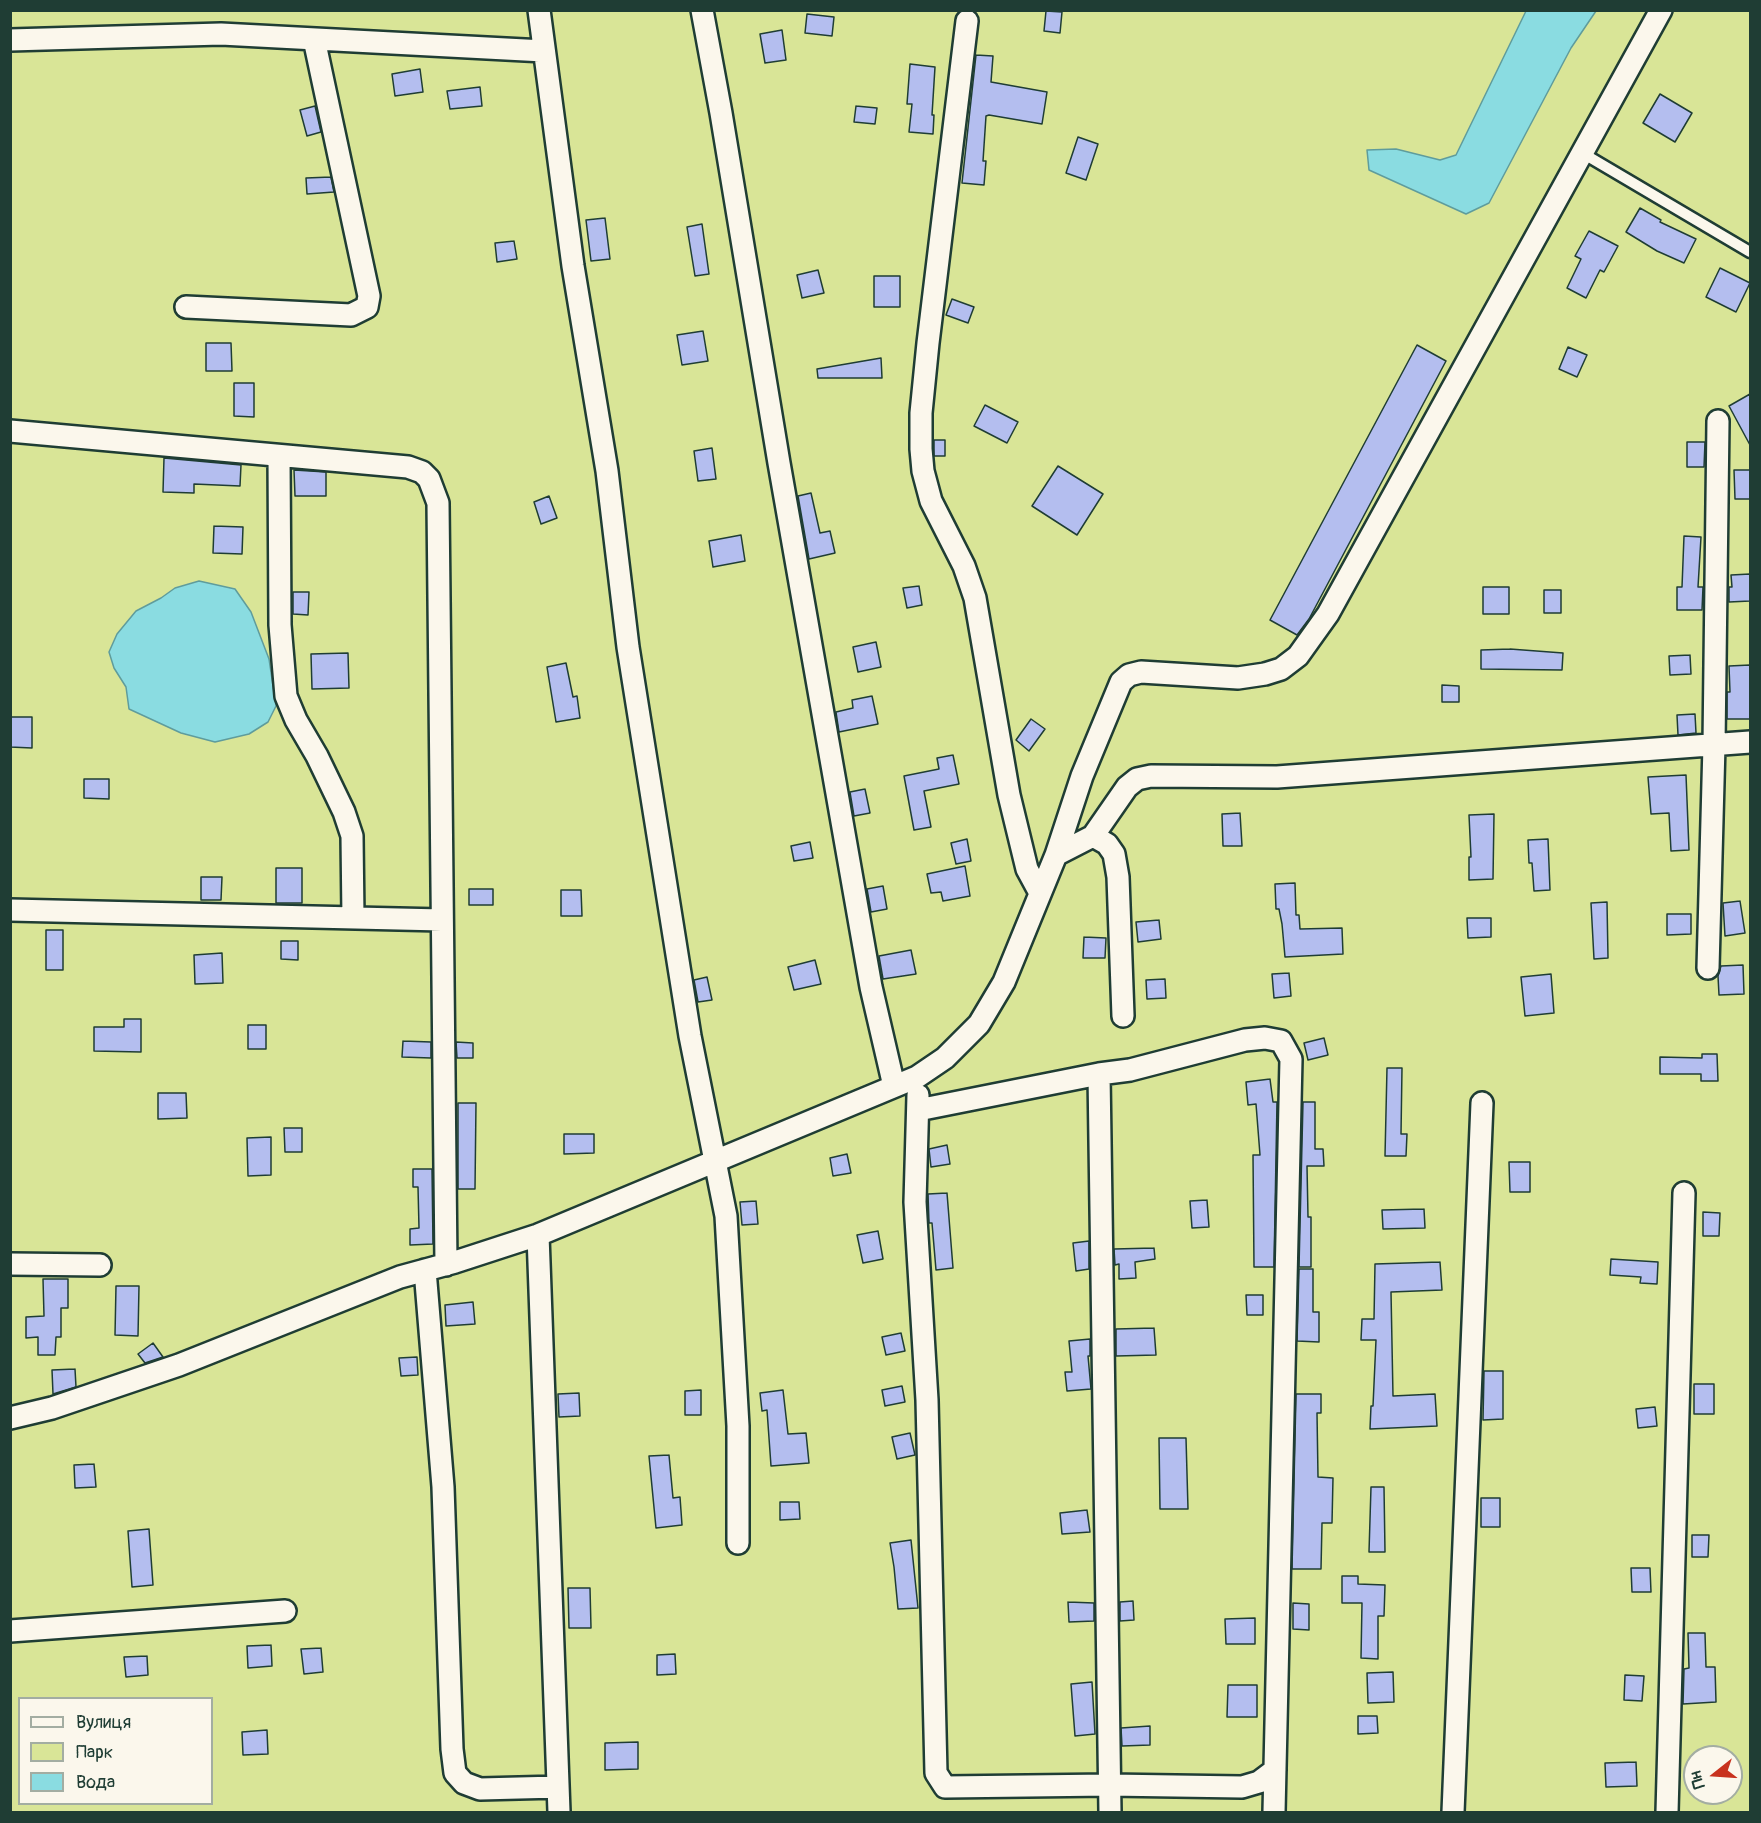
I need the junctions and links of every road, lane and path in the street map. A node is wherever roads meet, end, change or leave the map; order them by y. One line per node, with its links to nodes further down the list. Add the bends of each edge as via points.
1 (539, 10): 7 (street)
2 (702, 10): 26 (street, via 871,987)
3 (1661, 10): 8 (street)
4 (967, 21): 18 (street, via 928,343 921,449 931,501 964,566 975,598 1009,795 1027,869)
5 (314, 39): 6 (street, via 221,34); 7 (street); 10 (street, via 369,296 367,307 351,315)
6 (10, 40)
7 (544, 51): 29 (street, via 573,266 607,471 628,647 690,1036)
8 (1584, 154): 9 (lane); 17 (street, via 1328,614 1298,656 1281,669 1238,678 1141,672 1129,675 1121,682 1082,776)
9 (1750, 252)
10 (186, 308)
11 (1718, 421): 15 (street)
12 (10, 431): 13 (street)
13 (279, 456): 20 (street, via 280,625 286,696 318,756 352,836); 21 (street, via 408,467 423,472 429,479 438,503)
14 (1750, 742): 15 (street)
15 (1714, 745): 16 (street, via 1277,777 1151,776 1137,779 1127,787); 22 (street)
16 (1093, 836): 17 (street); 23 (street, via 1107,844 1114,854 1118,877)
17 (1056, 855): 18 (street)
18 (1040, 893): 25 (street, via 1004,982 979,1024 945,1058)
19 (10, 910): 20 (street)
20 (353, 918): 21 (street)
21 (442, 920): 34 (street)
22 (1708, 968)
23 (1123, 1016)
24 (1099, 1074): 28 (street); 40 (street, via 1265,1038 1281,1041 1291,1059); 41 (street)
25 (917, 1077): 26 (street); 28 (street)
26 (894, 1086): 29 (street)
27 (1482, 1103): 46 (street)
28 (918, 1110): 41 (street, via 915,1202 927,1400 936,1773 945,1787)
29 (716, 1162): 31 (street); 37 (street, via 726,1216 737,1415)
30 (1684, 1193): 47 (street)
31 (538, 1235): 34 (street); 42 (street)
32 (10, 1264): 33 (street)
33 (100, 1265)
34 (446, 1265): 35 (street)
35 (425, 1270): 36 (street, via 179,1365); 42 (street, via 443,1487 454,1773 464,1783 480,1789)
36 (10, 1419)
37 (738, 1544)
38 (285, 1611): 39 (street)
39 (10, 1631)
40 (1275, 1770): 41 (street, via 1259,1782 1242,1787); 45 (street)
41 (1109, 1785): 44 (street)
42 (558, 1787): 43 (street)
43 (559, 1812)
44 (1110, 1812)
45 (1274, 1812)
46 (1453, 1812)
47 (1667, 1812)

